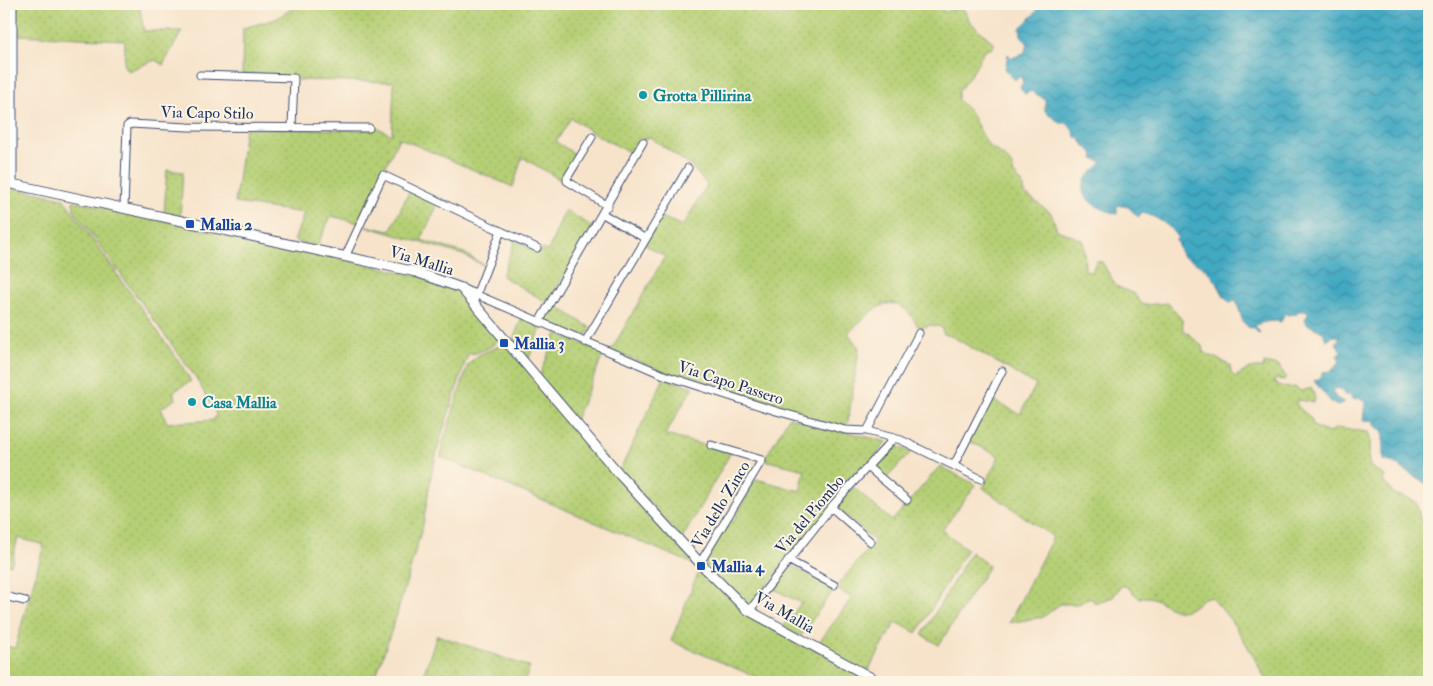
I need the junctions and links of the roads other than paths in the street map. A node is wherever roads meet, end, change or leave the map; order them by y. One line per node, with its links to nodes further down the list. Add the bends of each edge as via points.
1 (12, 4): 8 (street, Via Mallia)
2 (200, 76): 3 (street, via 294,78)
3 (292, 127): 4 (street, Via Capo Stilo); 10 (street, Via Capo Stilo, via 130,124 127,126)
4 (369, 128)
5 (592, 137): 9 (street, via 567,181)
6 (643, 142): 9 (street)
7 (688, 168): 13 (street)
8 (8, 184): 10 (street, Via Mallia)
9 (608, 206): 11 (street)
10 (124, 208): 15 (street, Via Mallia)
11 (603, 214): 13 (street); 17 (street)
12 (501, 231): 14 (street); 15 (street, via 383,175); 16 (street)
13 (646, 239): 19 (street)
14 (537, 248)
15 (346, 255): 16 (street, Via Mallia, via 416,272 461,288)
16 (475, 298): 17 (street, Via Capo Passero); 31 (street, Via Mallia, via 574,423)
17 (540, 322): 19 (street, Via Capo Passero)
18 (919, 333): 21 (street)
19 (585, 342): 21 (street, Via Capo Passero, via 664,375 758,406 845,430)
20 (1002, 372): 24 (street)
21 (867, 431): 22 (street, Via Capo Passero)
22 (894, 438): 24 (street, Via Capo Passero); 25 (street, Via del Piombo)
23 (711, 445): 31 (street, Via dello Zinco, via 762,460)
24 (954, 465): 26 (street, Via Capo Passero)
25 (869, 468): 27 (street); 28 (street, Via del Piombo)
26 (981, 479)
27 (906, 500)
28 (832, 506): 29 (street); 30 (street, Via del Piombo)
29 (871, 542)
30 (788, 560): 32 (street); 35 (street, Via del Piombo)
31 (700, 563): 35 (street, Via Mallia)
32 (834, 585)
33 (4, 596): 34 (street)
34 (25, 601)
35 (749, 611): 36 (street, Via Mallia)
36 (879, 682)

